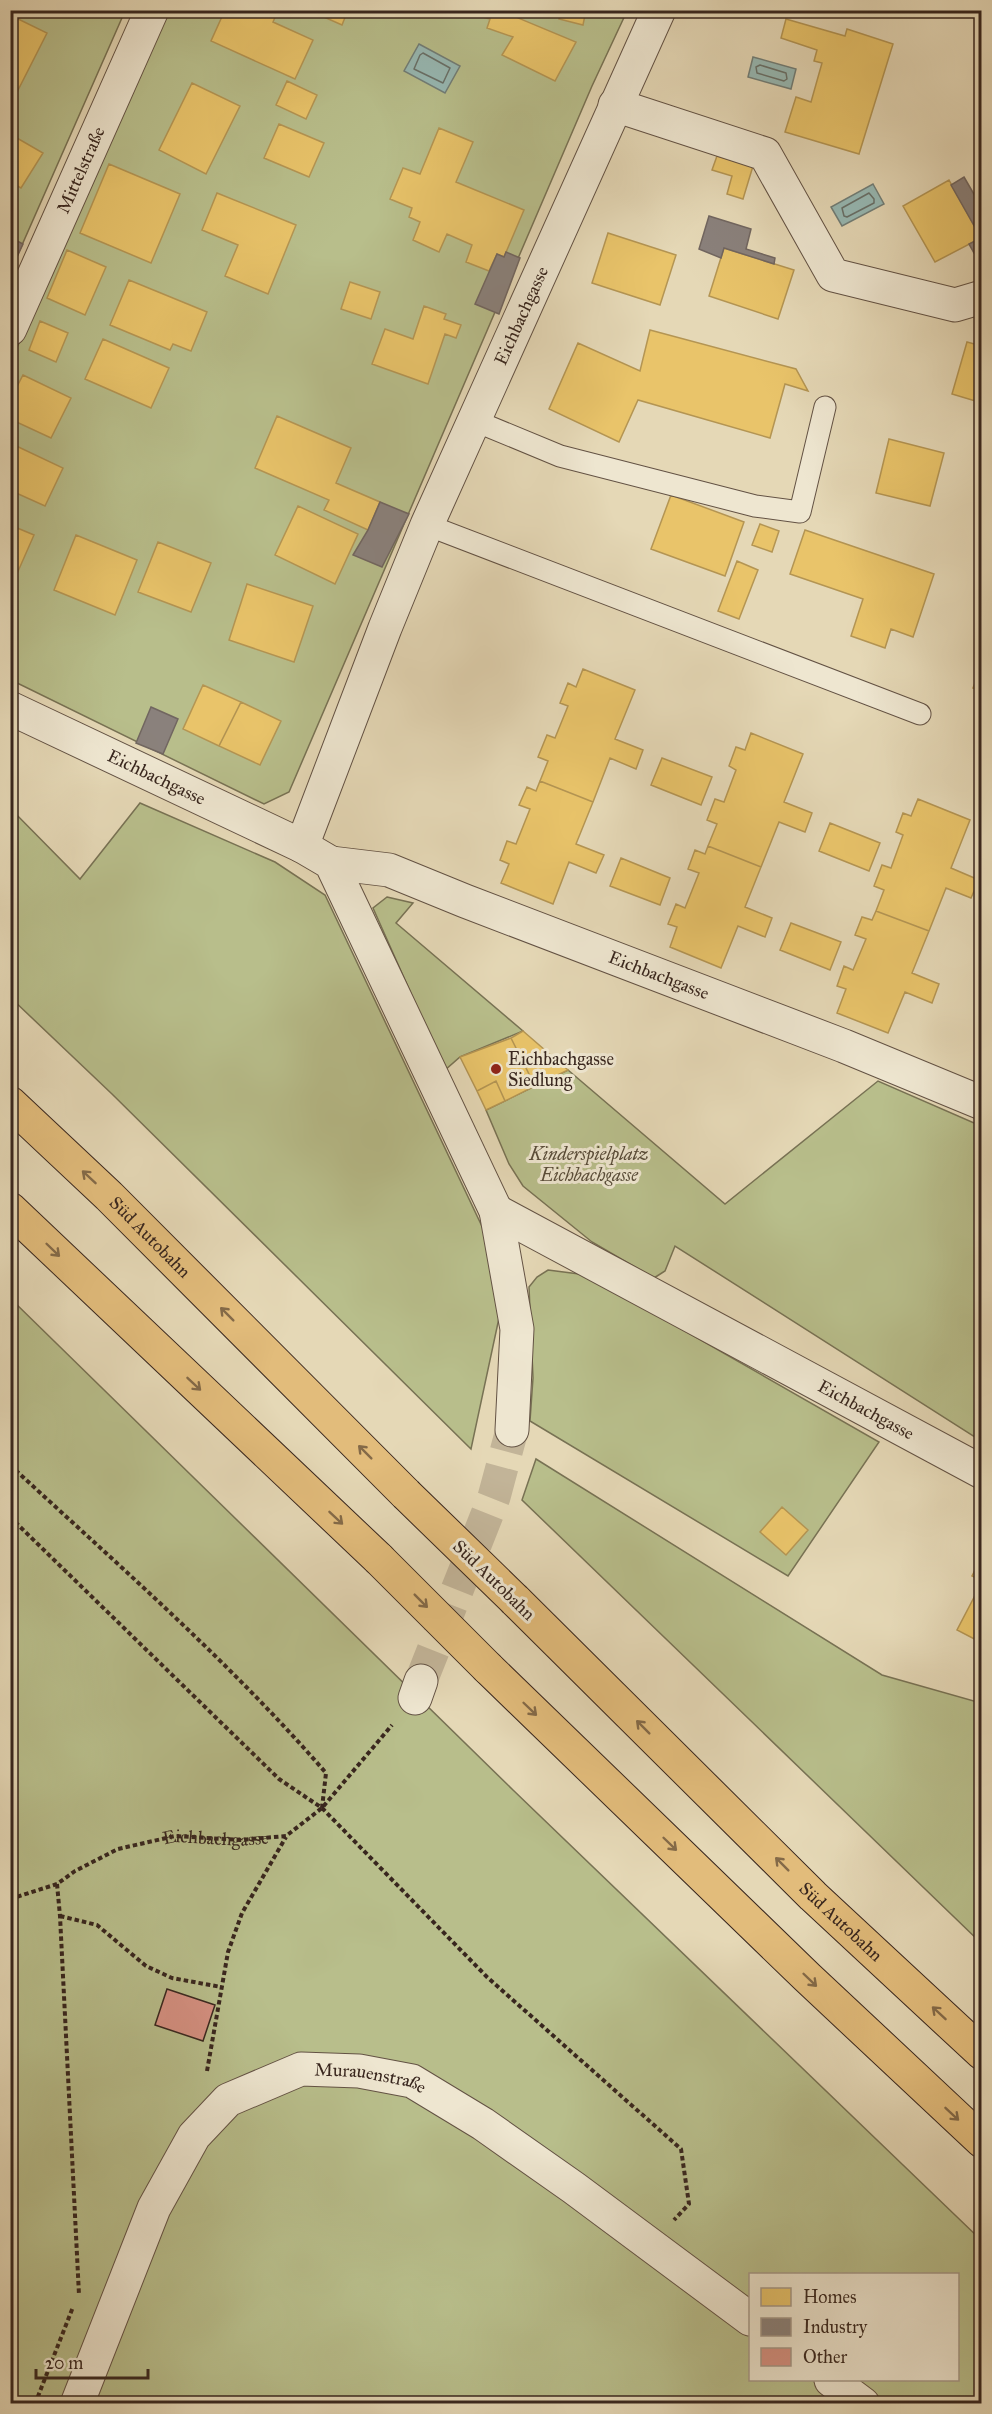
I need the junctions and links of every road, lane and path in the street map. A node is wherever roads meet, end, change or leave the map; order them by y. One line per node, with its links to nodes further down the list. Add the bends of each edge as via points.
1 (152, 10): 5 (street, Mittelstraße)
2 (659, 10): 3 (street, Eichbachgasse)
3 (615, 105): 4 (street, via 765,154 833,275 955,305); 7 (street, Eichbachgasse)
4 (981, 297)
5 (10, 329)
6 (825, 407): 7 (lane, via 800,512 755,506 560,456)
7 (473, 420): 8 (street, Eichbachgasse)
8 (427, 525): 10 (lane); 11 (street, Eichbachgasse)
9 (10, 708): 11 (street, Eichbachgasse)
10 (920, 714)
11 (302, 846): 12 (street, Eichbachgasse)
12 (331, 863): 14 (street, Eichbachgasse, via 389,870); 16 (street)
13 (10, 1103): 28 (highway, Süd Autobahn, one-way to 13, bridge, via 805,1888 109,1196)
14 (981, 1103)
15 (10, 1209): 30 (highway, one-way to 30, bridge, via 379,1559 807,1977)
16 (496, 1211): 17 (street, via 517,1329); 19 (street, Eichbachgasse)
17 (512, 1430)
18 (10, 1465): 22 (path, via 277,1716 326,1773)
19 (981, 1472)
20 (10, 1517): 22 (path, via 279,1779)
21 (418, 1690): 22 (path, Eichbachgasse)
22 (322, 1808): 23 (path, Eichbachgasse); 31 (path, via 488,1977 681,2149 688,2204)
23 (286, 1836): 24 (path, Eichbachgasse, via 240,1840 175,1836 118,1849); 27 (path, via 242,1913)
24 (57, 1884): 25 (path, Eichbachgasse); 26 (path)
25 (10, 1899)
26 (60, 1916): 27 (path, via 98,1925 146,1966 172,1978); 34 (path, via 79,2295)
27 (221, 1987): 29 (path, via 207,2071)
28 (981, 2053)
29 (228, 2100): 31 (street, Murauenstraße, via 302,2069 359,2071 412,2081 483,2124); 35 (street, Murauenstraße, via 194,2136 154,2208)
30 (981, 2141)
31 (652, 2244): 32 (street, Murauenstraße)
32 (749, 2318)
33 (834, 2381): 36 (street)
34 (35, 2403)
35 (77, 2403)
36 (863, 2403)

